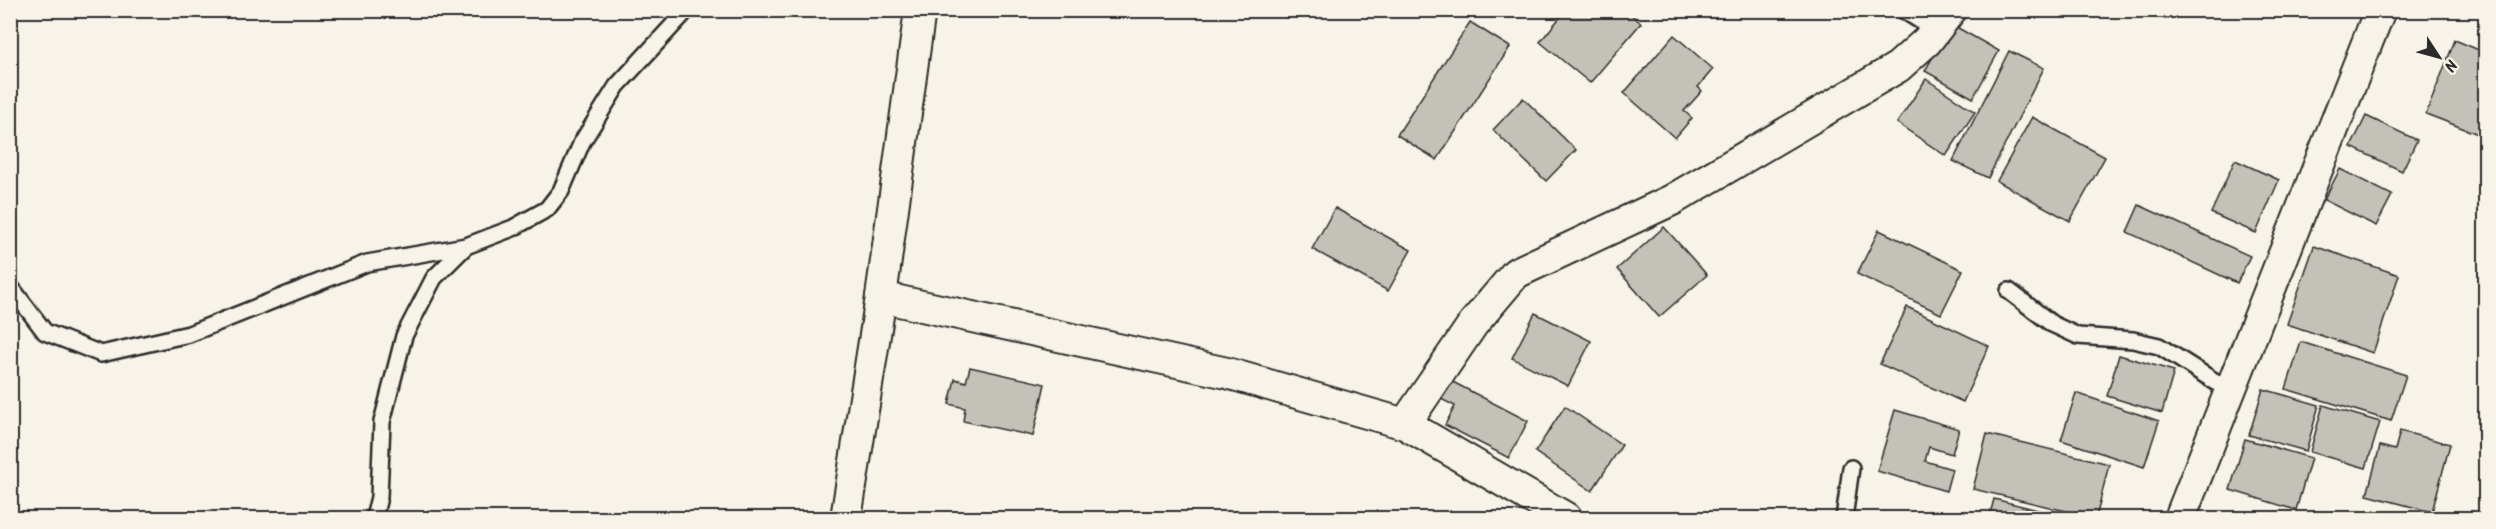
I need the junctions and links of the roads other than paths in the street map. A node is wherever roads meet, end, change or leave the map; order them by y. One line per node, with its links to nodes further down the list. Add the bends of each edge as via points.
1 (687, 10): 6 (lane, via 617,86 582,142 561,191 547,209 513,228)
2 (920, 10): 9 (street)
3 (1903, 10): 5 (lane)
4 (2380, 10): 10 (street)
5 (1943, 20): 11 (street, via 1898,67 1682,195 1516,273 1473,324)
6 (466, 246): 7 (lane, via 367,263 189,334 101,354 45,332); 13 (lane, via 434,279 404,336 382,422 379,497)
7 (10, 286)
8 (2009, 291): 10 (lane, via 2052,324 2078,336 2159,346)
9 (881, 297): 11 (street, via 1227,373); 14 (street)
10 (2230, 391): 17 (street)
11 (1405, 424): 15 (street)
12 (1851, 468): 16 (lane)
13 (374, 519)
14 (846, 519)
15 (1566, 519)
16 (1844, 519)
17 (2180, 519)

